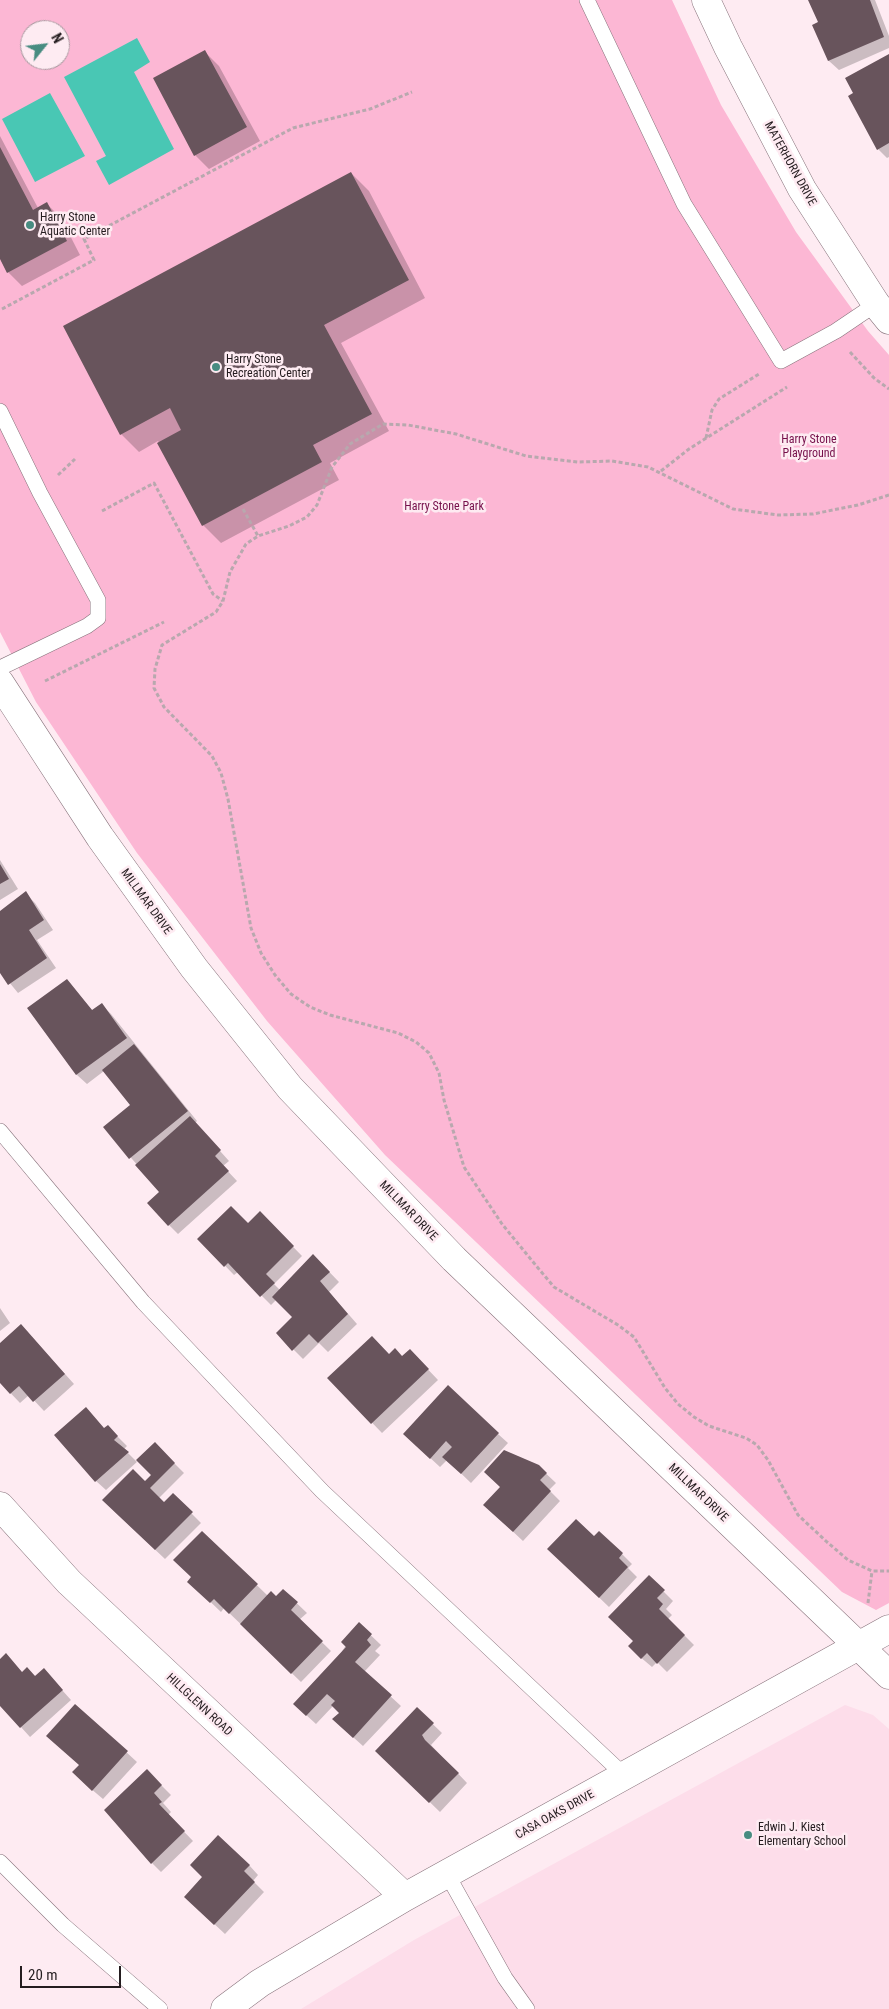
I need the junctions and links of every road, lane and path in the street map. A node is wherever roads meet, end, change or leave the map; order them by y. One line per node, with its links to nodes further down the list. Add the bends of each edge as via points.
1 (587, 0): 5 (lane, via 684,204 781,361 836,331)
2 (706, 0): 5 (street, MATERHORN DRIVE, via 802,189)
3 (412, 92): 4 (path, via 370,109 293,128 84,239 94,260)
4 (2, 309)
5 (882, 312)
6 (847, 348): 9 (path)
7 (789, 385): 11 (path)
8 (735, 387): 11 (path, via 719,399 712,410)
9 (889, 389)
10 (0, 411): 19 (lane, via 98,600 98,618 87,626)
11 (706, 439): 12 (path)
12 (661, 471): 13 (path, via 699,494 733,509 778,515 813,514); 16 (path, via 612,461 578,462 526,456 456,434 382,424 350,444 332,467 317,505 307,516 290,526)
13 (889, 495)
14 (243, 510): 16 (path)
15 (102, 511): 17 (path, via 154,483 213,594)
16 (258, 536): 17 (path, via 246,544 230,572)
17 (223, 601): 24 (path, via 216,612 162,645 154,688 164,707 212,756 221,774 248,914 261,954 291,994 310,1007 398,1034 416,1042 428,1053 439,1073 464,1167 502,1224 554,1287 634,1337 678,1404 709,1426 757,1445 798,1515 848,1560)
18 (164, 622): 20 (path)
19 (0, 668)
20 (45, 681)
21 (0, 683): 28 (street, MILLMAR DRIVE, via 100,837 166,930 290,1088 454,1259)
22 (0, 1130): 30 (lane, via 143,1302 322,1491)
23 (0, 1506): 33 (street, HILLGLENN ROAD, via 69,1582)
24 (872, 1571): 25 (path); 26 (path)
25 (889, 1571)
26 (868, 1603)
27 (889, 1629): 28 (street, CASA OAKS DRIVE)
28 (858, 1646): 29 (street, MILLMAR DRIVE); 30 (street, CASA OAKS DRIVE)
29 (889, 1675)
30 (626, 1776): 32 (street, CASA OAKS DRIVE)
31 (0, 1862): 34 (lane, via 64,1925)
32 (447, 1874): 33 (street, CASA OAKS DRIVE); 36 (lane, via 505,1978)
33 (405, 1897): 35 (street, CASA OAKS DRIVE, via 260,1984)
34 (160, 2009)
35 (226, 2009)
36 (527, 2009)

